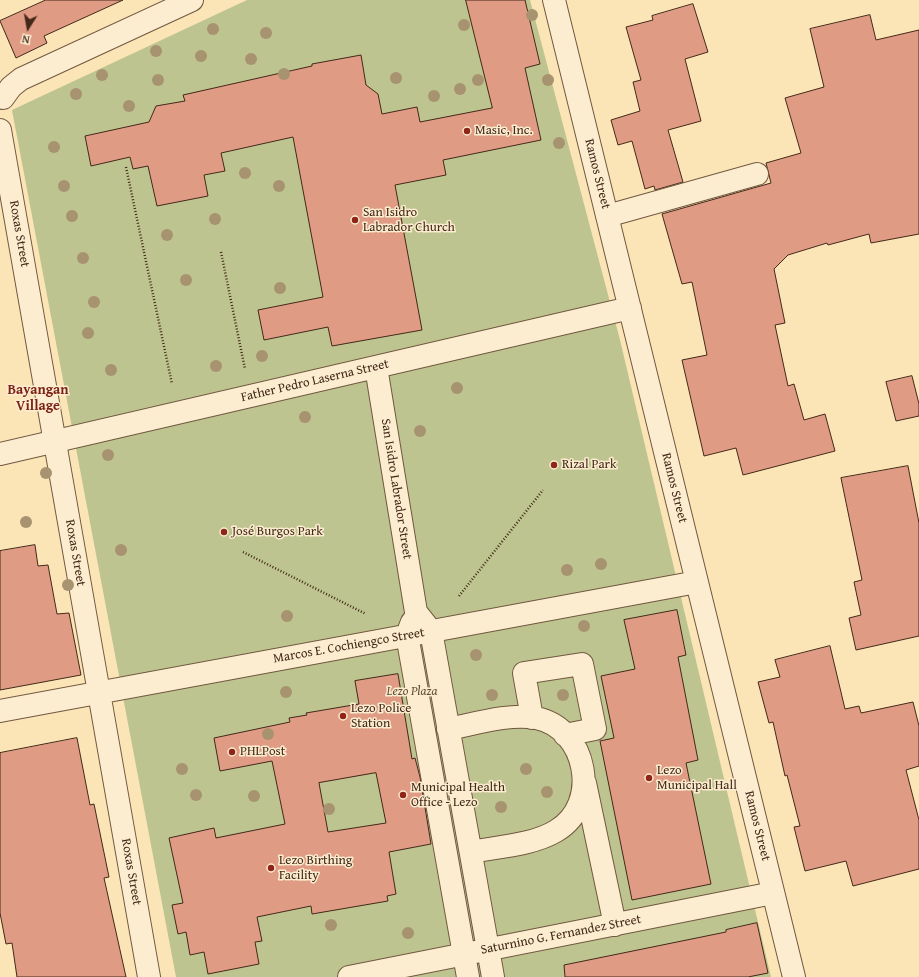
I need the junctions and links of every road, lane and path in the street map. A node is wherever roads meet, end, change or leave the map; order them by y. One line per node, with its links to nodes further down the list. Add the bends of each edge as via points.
1 (192, 0): 3 (street, via 21,79)
2 (554, 0): 7 (street, Ramos Street)
3 (1, 99)
4 (1, 143): 13 (street, Roxas Street)
5 (126, 167): 12 (path)
6 (757, 174): 7 (street)
7 (607, 216): 9 (street, Ramos Street)
8 (221, 252): 11 (path)
9 (630, 308): 10 (street, Father Pedro Laserna Street); 17 (street, Ramos Street)
10 (376, 367): 11 (street, Father Pedro Laserna Street); 18 (street, San Isidro Labrador Street)
11 (250, 395): 12 (street, Father Pedro Laserna Street)
12 (178, 412): 13 (street, Father Pedro Laserna Street)
13 (55, 440): 14 (street, Father Pedro Laserna Street); 21 (street, Roxas Street)
14 (0, 454)
15 (543, 490): 19 (path)
16 (243, 552): 20 (path)
17 (697, 582): 19 (street, Marcos E. Cochiengco Street); 28 (street, Ramos Street)
18 (416, 612): 19 (street, San Isidro Labrador Street); 20 (street)
19 (431, 631): 20 (street, Marcos E. Cochiengco Street); 24 (street, San Isidro Labrador Street)
20 (407, 635): 21 (street, Marcos E. Cochiengco Street); 31 (street)
21 (100, 692): 22 (street, Marcos E. Cochiengco Street); 32 (street, Roxas Street)
22 (0, 711)
23 (532, 718): 24 (street, via 516,717); 25 (street, via 550,724); 25 (street, via 524,673 582,664 595,729)
24 (448, 729): 27 (street, San Isidro Labrador Street)
25 (565, 735): 26 (street, via 572,742 581,760)
26 (584, 778): 27 (street, via 582,799 572,817 557,831 538,839); 29 (street)
27 (471, 852): 30 (street, San Isidro Labrador Street)
28 (773, 893): 29 (street, Saturnino G. Fernandez Street); 36 (street, Ramos Street)
29 (615, 925): 30 (street, Saturnino G. Fernandez Street)
30 (488, 950): 31 (street, Saturnino G. Fernandez Street); 35 (street, San Isidro Labrador Street)
31 (464, 954): 33 (street, Saturnino G. Fernandez Street); 34 (street)
32 (149, 977)
33 (349, 977)
34 (468, 977)
35 (493, 977)
36 (794, 977)

